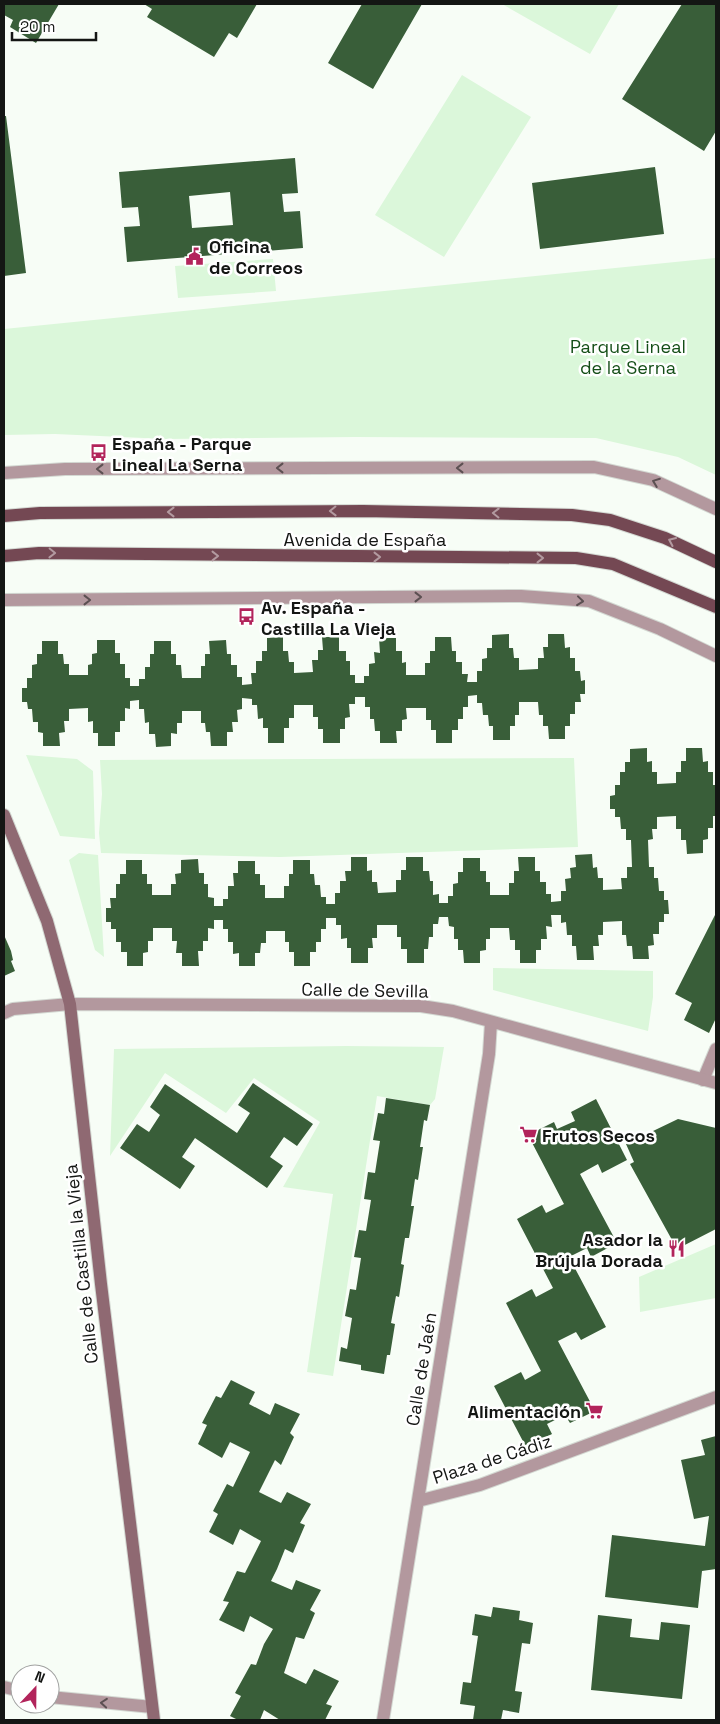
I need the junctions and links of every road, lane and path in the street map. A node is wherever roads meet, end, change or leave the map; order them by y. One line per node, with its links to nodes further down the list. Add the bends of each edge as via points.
1 (4, 473): 2 (street, one-way to 1, via 652,480 594,468)
2 (716, 509)
3 (4, 516): 5 (main road, Avenida de España, one-way to 3, via 665,538 610,520 572,515 363,511)
4 (4, 556): 7 (main road, Avenida de España, one-way to 7, via 39,553 576,558 613,564)
5 (716, 562)
6 (6, 601): 8 (street, one-way to 8, via 558,598 589,601 660,629)
7 (716, 607)
8 (716, 656)
9 (4, 815): 10 (main road, Calle de Castilla la Vieja, via 47,921)
10 (70, 1004): 11 (street, Calle de Sevilla, via 13,1009); 12 (street, Calle de Sevilla, via 421,1006); 19 (main road, Calle de Castilla la Vieja)
11 (4, 1013)
12 (491, 1022): 14 (street, Calle de Sevilla); 17 (street, Calle de Jaén, via 489,1054)
13 (716, 1049): 14 (street)
14 (703, 1080): 15 (street, Calle de Sevilla)
15 (716, 1083)
16 (716, 1397): 17 (street, Plaza de Cádiz, via 480,1485)
17 (418, 1501): 21 (street, Calle de Jaén)
18 (60, 1698): 19 (street, one-way to 18)
19 (152, 1707): 20 (main road, Calle de Castilla la Vieja)
20 (154, 1720)
21 (383, 1720)

